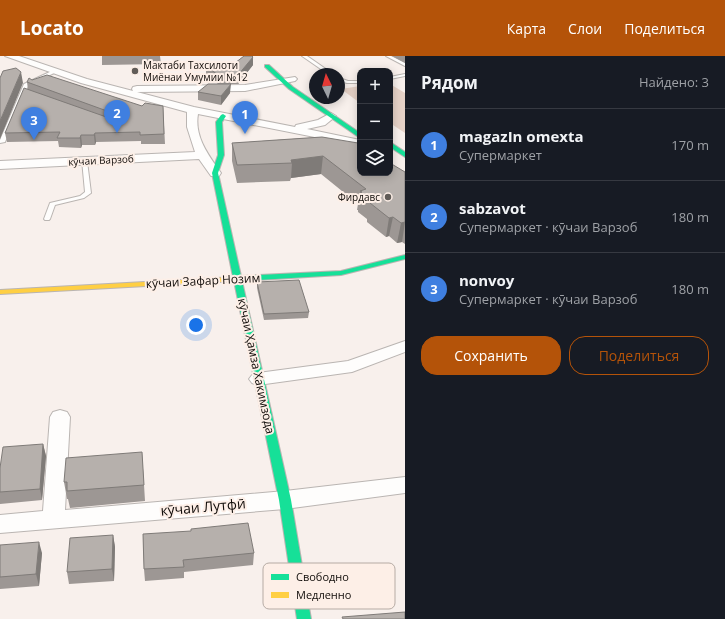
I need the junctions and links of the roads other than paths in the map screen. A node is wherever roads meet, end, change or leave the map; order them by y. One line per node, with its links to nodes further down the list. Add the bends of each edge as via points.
1 (10, 56): 5 (street)
2 (304, 56): 7 (lane)
3 (388, 56): 6 (lane)
4 (258, 59): 12 (main road)
5 (35, 64): 8 (street); 9 (street)
6 (405, 65)
7 (322, 68)
8 (23, 70)
9 (56, 71): 15 (street); 17 (lane, via 26,85)
10 (405, 75): 11 (lane)
11 (393, 77)
12 (287, 80): 15 (street, via 244,88); 16 (main road); 21 (main road)
13 (345, 81): 14 (lane)
14 (357, 82)
15 (114, 90): 19 (street)
16 (309, 90)
17 (22, 92): 18 (lane); 24 (lane)
18 (29, 95)
19 (193, 110): 20 (street); 26 (street, via 190,120)
20 (223, 116): 22 (street); 29 (main road, кӯчаи Ҳамза Хакимзода, via 219,122 221,155)
21 (331, 116): 22 (street, via 321,123); 23 (main road)
22 (291, 128): 25 (street)
23 (357, 134)
24 (2, 142)
25 (357, 142)
26 (201, 155): 27 (street, кӯчаи Варзоб); 29 (street)
27 (84, 161): 28 (street, кӯчаи Варзоб); 30 (lane, via 88,193 82,197 52,204)
28 (0, 165)
29 (215, 173): 32 (main road, кӯчаи Ҳамза Хакимзода)
30 (47, 219)
31 (405, 257): 32 (main road, кӯчаи Зафар Нозим, via 341,273)
32 (236, 279): 33 (main road, кӯчаи Зафар Нозим); 35 (main road, кӯчаи Ҳамза Хакимзода)
33 (0, 292)
34 (405, 346): 35 (street, via 352,366)
35 (258, 379): 38 (main road, кӯчаи Ҳамза Хакимзода)
36 (60, 417): 39 (street)
37 (405, 485): 38 (street, кӯчаи Лутфӣ)
38 (285, 500): 39 (street, кӯчаи Лутфӣ); 41 (main road, кӯчаи Ҳамза Хакимзода)
39 (53, 520): 40 (street, кӯчаи Лутфӣ)
40 (0, 524)
41 (295, 563)
42 (302, 609): 43 (main road, кӯчаи Ҳамза Хакимзода)
43 (304, 619)

